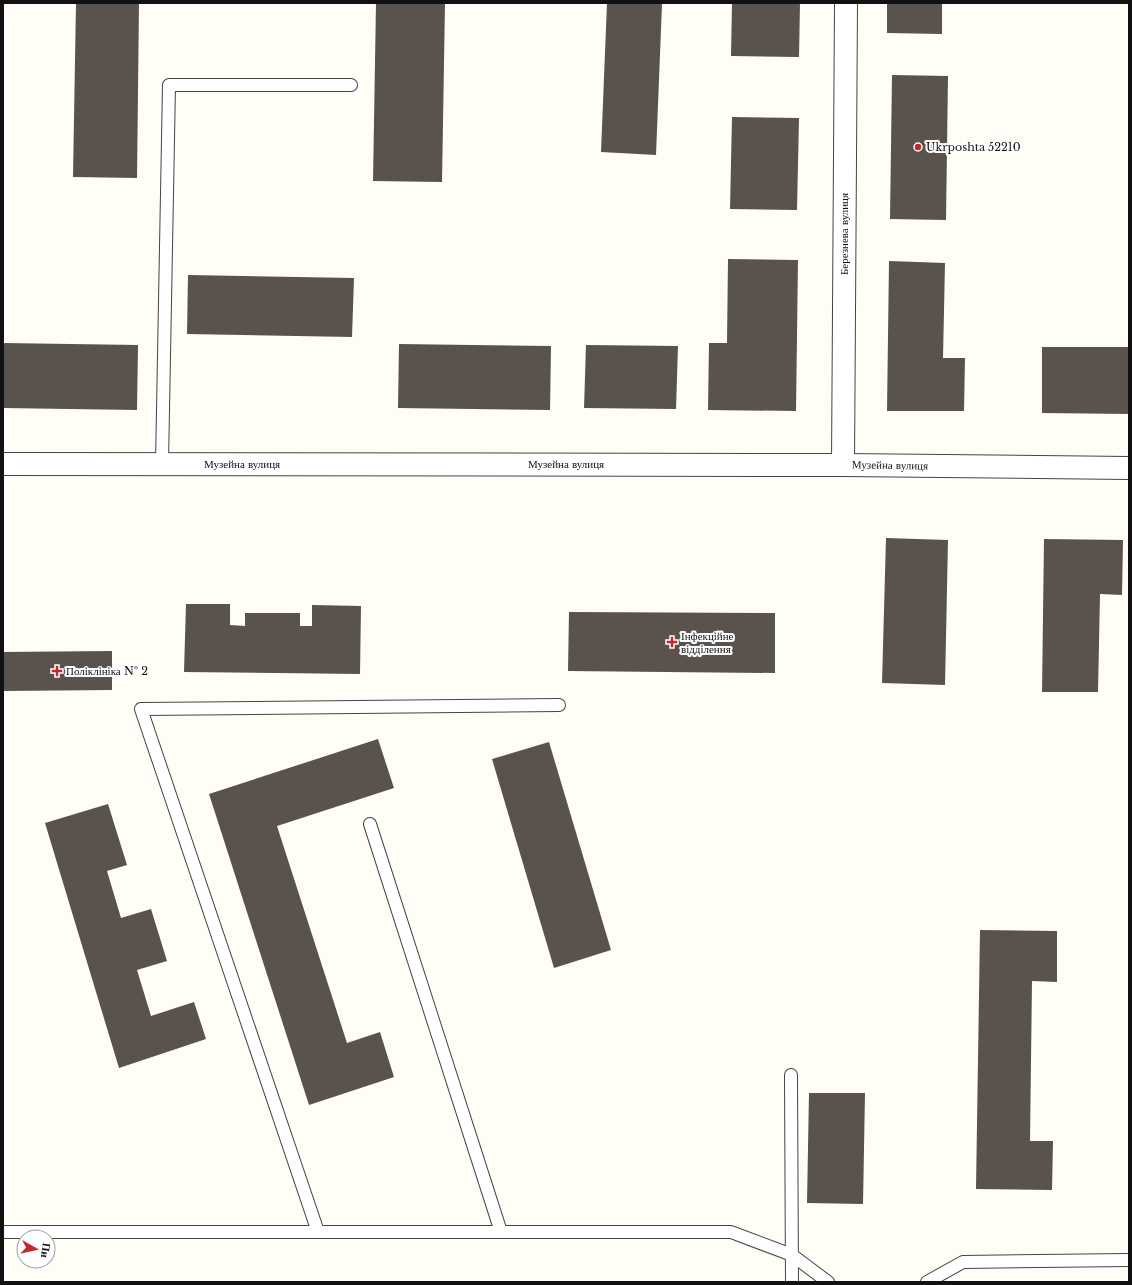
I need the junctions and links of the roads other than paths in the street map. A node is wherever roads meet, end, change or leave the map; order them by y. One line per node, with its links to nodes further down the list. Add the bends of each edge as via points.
1 (846, 3): 5 (street, Березнева вулиця)
2 (351, 85): 4 (lane, via 169,85)
3 (3, 464): 4 (street, Музейна вулиця)
4 (162, 464): 5 (street, Музейна вулиця)
5 (843, 464): 6 (street, Музейна вулиця)
6 (1129, 468)
7 (559, 705): 11 (lane, via 141,709)
8 (370, 824): 12 (lane)
9 (791, 1075): 13 (lane)
10 (3, 1232): 11 (lane)
11 (318, 1232): 12 (lane)
12 (501, 1232): 13 (lane, via 731,1232)
13 (792, 1255): 15 (lane); 16 (lane)
14 (1129, 1260): 17 (lane, via 963,1262)
15 (792, 1282)
16 (828, 1282)
17 (927, 1282)

